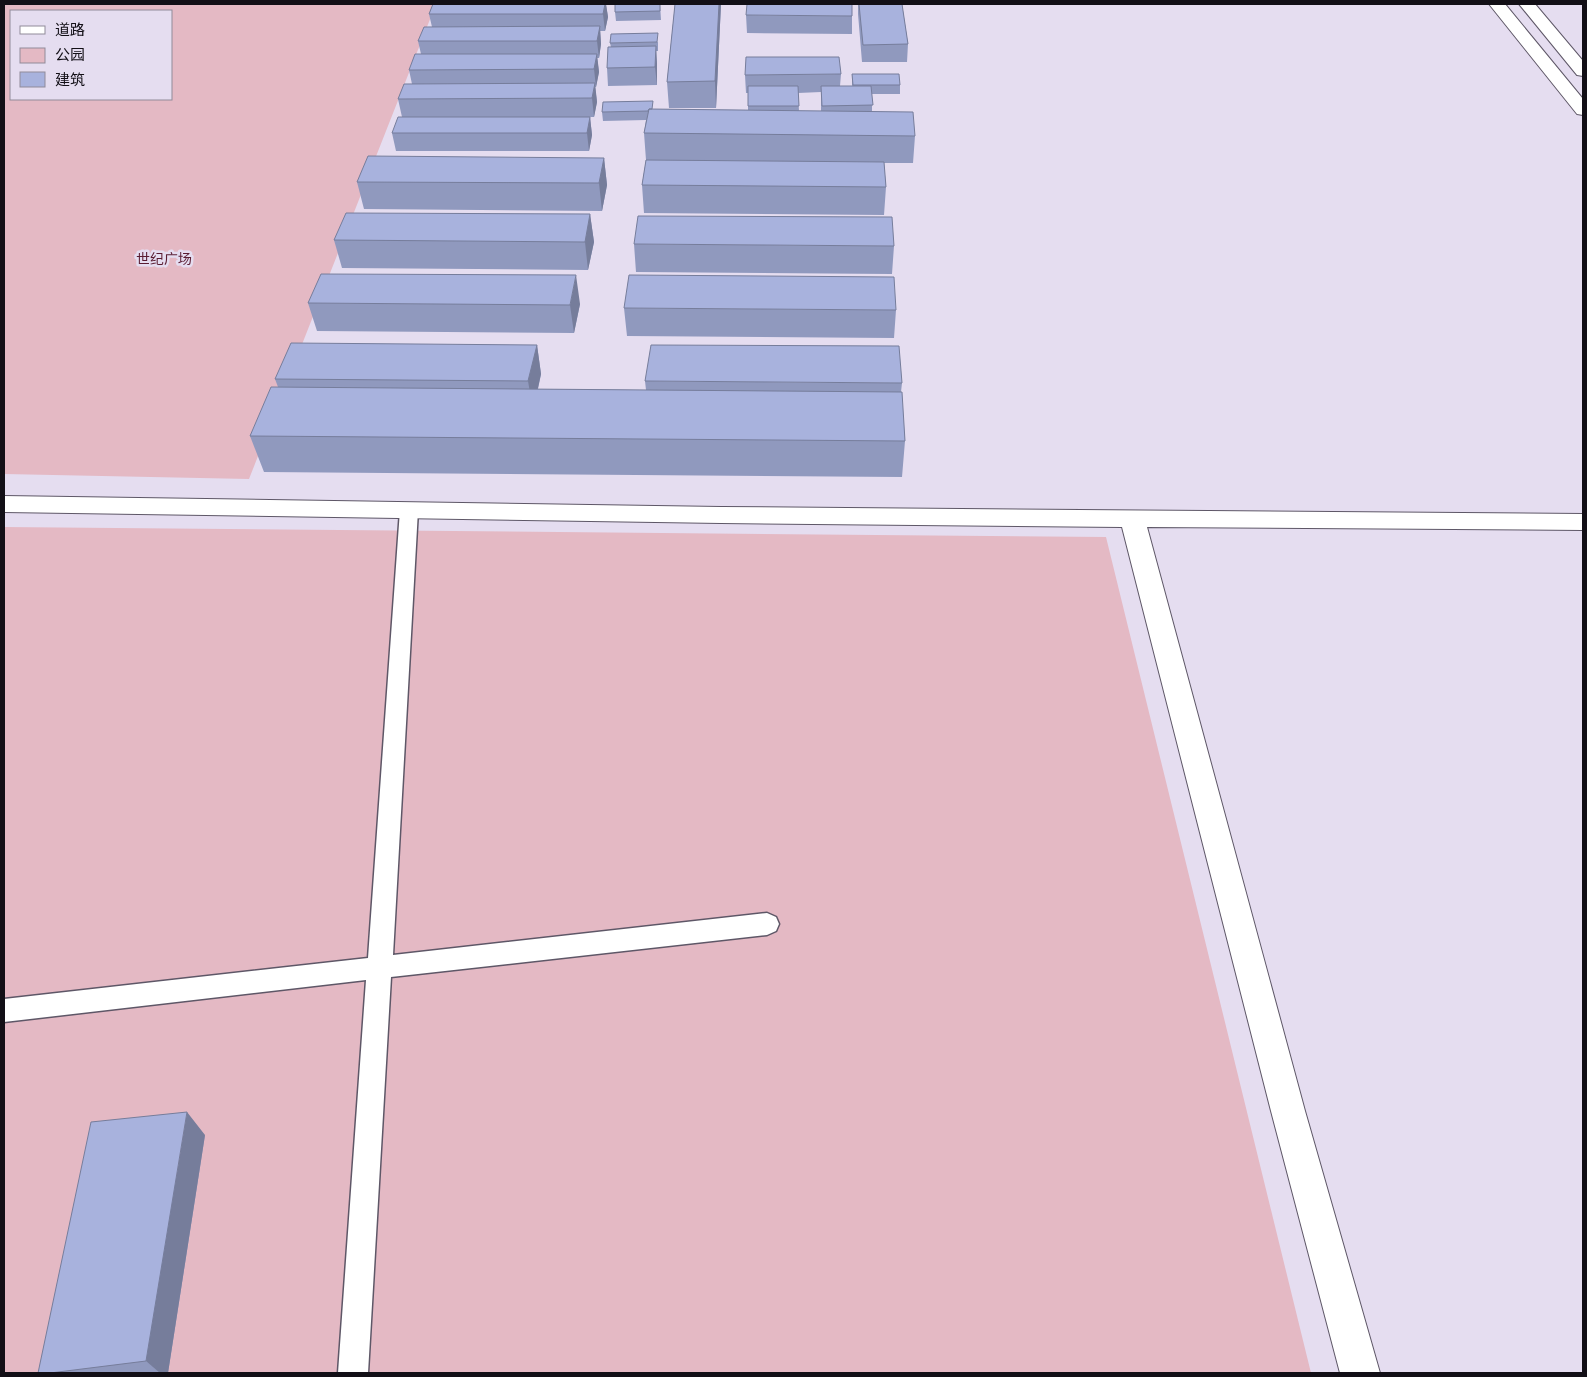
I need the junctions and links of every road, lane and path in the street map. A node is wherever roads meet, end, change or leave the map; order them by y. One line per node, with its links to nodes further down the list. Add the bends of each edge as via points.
1 (1497, 4): 4 (street)
2 (1527, 4): 3 (street)
3 (1583, 71)
4 (1583, 110)
5 (4, 504): 6 (street)
6 (409, 510): 7 (street); 10 (lane)
7 (1132, 518): 8 (street); 13 (street)
8 (1583, 522)
9 (767, 924): 10 (lane)
10 (379, 967): 11 (lane); 12 (lane)
11 (4, 1010)
12 (353, 1373)
13 (1360, 1373)

